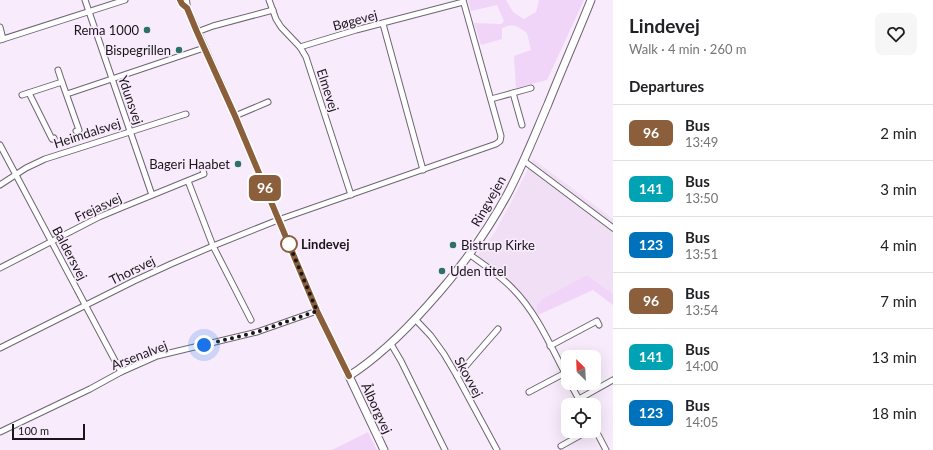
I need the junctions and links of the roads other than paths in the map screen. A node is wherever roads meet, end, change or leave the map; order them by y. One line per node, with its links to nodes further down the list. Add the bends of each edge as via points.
1 (85, 0): 10 (street, Ydunsvej)
2 (125, 0): 10 (street)
3 (180, 0): 8 (street)
4 (186, 0): 8 (street)
5 (270, 0): 9 (street, Elmevej)
6 (591, 0): 34 (main road, Ringvejen)
7 (463, 1): 11 (street, Bøgevej); 25 (street)
8 (187, 8): 13 (street)
9 (273, 10): 13 (street); 15 (street, Elmevej, via 281,27)
10 (89, 11): 14 (street); 18 (street, Ydunsvej)
11 (383, 24): 15 (street, Bøgevej); 36 (street)
12 (0, 26): 14 (street)
13 (197, 32): 16 (street)
14 (2, 39)
15 (300, 47): 41 (street, Elmevej, via 306,57)
16 (204, 48): 18 (street); 28 (street)
17 (58, 70): 19 (street)
18 (112, 79): 23 (street); 31 (street, Ydunsvej)
19 (62, 82): 21 (street); 23 (street)
20 (531, 88): 22 (street)
21 (29, 93): 24 (street); 32 (street, via 52,139)
22 (513, 93): 25 (street); 29 (street)
23 (67, 94): 30 (street, via 79,130)
24 (22, 95)
25 (491, 99): 36 (street, via 501,136 500,141)
26 (268, 102): 28 (street)
27 (186, 114): 31 (street, Heimdalsvej)
28 (235, 116): 42 (street)
29 (522, 125)
30 (76, 131)
31 (130, 131): 37 (street, Heimdalsvej, via 58,154); 40 (street, Ydunsvej)
32 (54, 138)
33 (0, 144): 37 (street, Baldersvej)
34 (524, 161): 43 (street); 46 (main road, Ringvejen, via 494,217)
35 (202, 170): 38 (street, Frejasvej, via 204,174)
36 (424, 170): 41 (street)
37 (16, 174): 39 (street, Heimdalsvej); 44 (street, Baldersvej)
38 (188, 181): 40 (street, Frejasvej); 45 (street)
39 (0, 185)
40 (152, 195): 44 (street, Frejasvej)
41 (351, 195): 42 (street)
42 (278, 220): 45 (street, Thorsvej); 49 (street)
43 (613, 228)
44 (52, 241): 47 (street, Frejasvej); 48 (street, Baldersvej)
45 (213, 246): 48 (street, Thorsvej); 50 (street)
46 (469, 254): 51 (main road, Ringvejen); 55 (street, via 513,288 532,312)
47 (0, 268)
48 (86, 305): 56 (street, Thorsvej); 58 (street, Baldersvej)
49 (317, 311): 58 (street, Arsenalvej, via 257,332 157,356); 60 (street)
50 (251, 320)
51 (415, 320): 54 (main road, Ringvejen); 61 (street, Skovvej, via 431,336)
52 (599, 325): 55 (street, via 597,321)
53 (498, 330): 61 (street)
54 (391, 344): 60 (main road, Ringvejen, via 366,366); 71 (street)
55 (550, 346): 57 (street)
56 (0, 348)
57 (561, 366)
58 (121, 372): 65 (street, Arsenalvej)
59 (561, 375): 63 (street)
60 (349, 376): 70 (main road, Ålborgvej)
61 (457, 376): 72 (street, Skovvej)
62 (613, 380): 64 (street)
63 (529, 392)
64 (581, 398)
65 (0, 432)
66 (575, 438): 68 (street)
67 (600, 438): 73 (street)
68 (561, 446)
69 (613, 448): 74 (street)
70 (384, 450)
71 (444, 450)
72 (497, 450)
73 (606, 450)
74 (610, 450)

